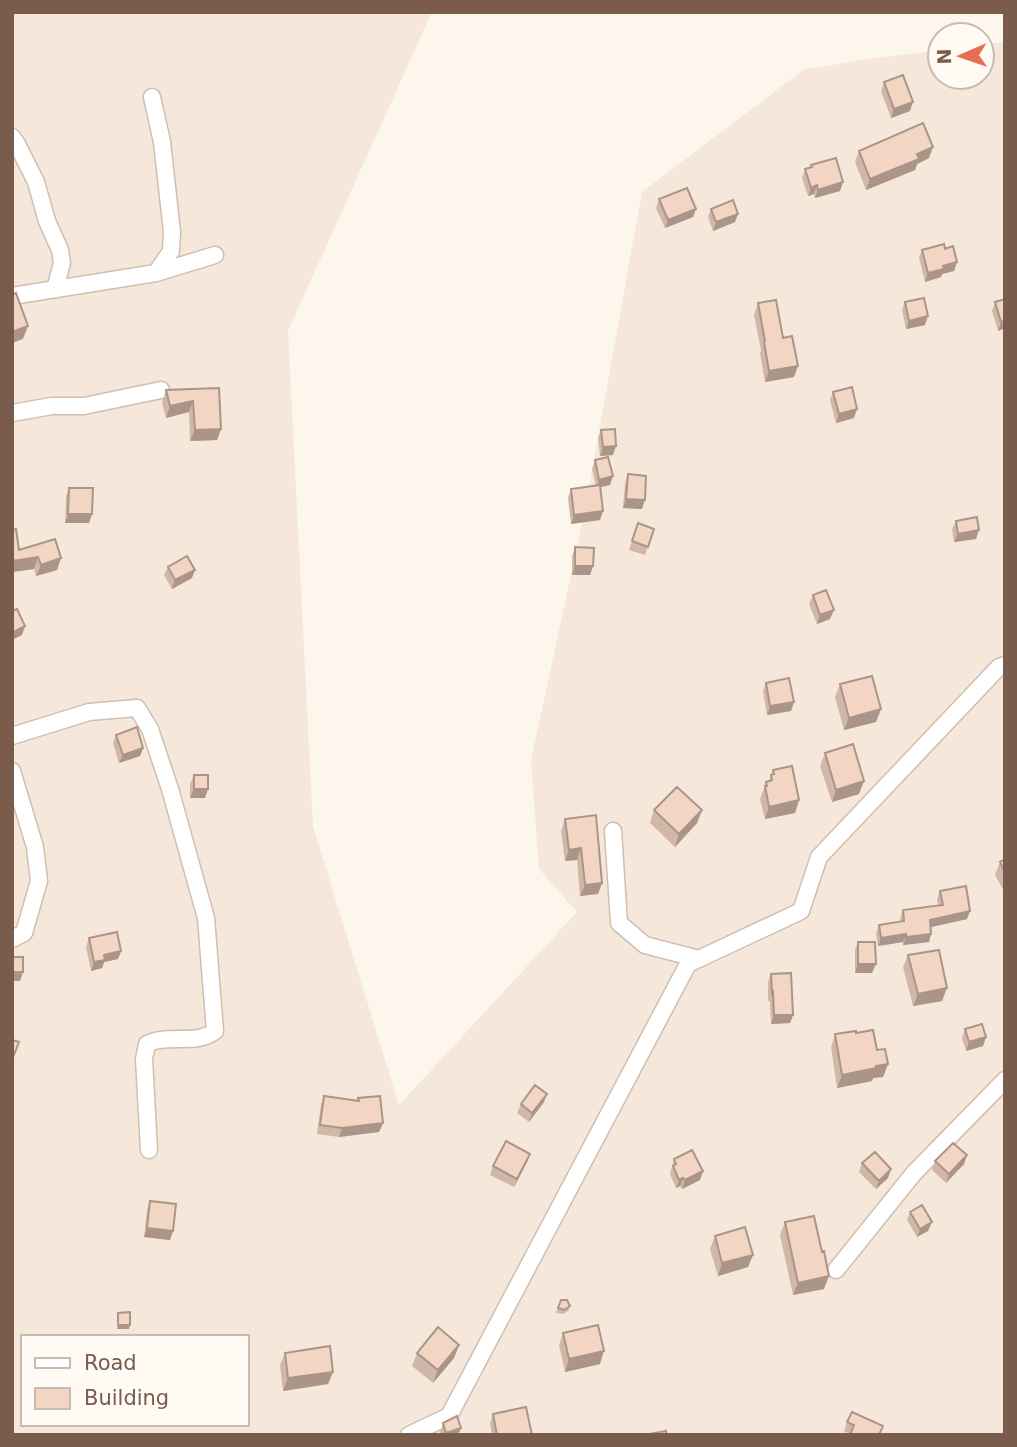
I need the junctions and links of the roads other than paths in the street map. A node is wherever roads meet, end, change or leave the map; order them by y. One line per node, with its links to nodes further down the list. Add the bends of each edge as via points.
1 (152, 97): 4 (street, via 172,232 171,251)
2 (12, 137): 5 (street, via 36,182 60,250 62,263)
3 (215, 255): 4 (street)
4 (156, 273): 5 (street)
5 (55, 289): 6 (street)
6 (12, 296)
7 (161, 390): 8 (street, via 84,406)
8 (12, 413)
9 (1003, 668): 14 (street, via 819,857 801,911)
10 (12, 736): 16 (street, via 89,712 137,708 150,729 170,789 206,918 215,1031 208,1037 147,1044)
11 (12, 771): 13 (street, via 36,847 39,881 24,933)
12 (613, 831): 14 (street, via 619,923 645,945)
13 (12, 939)
14 (699, 959): 18 (street, via 688,964 449,1416)
15 (1005, 1080): 17 (street, via 914,1173)
16 (149, 1150)
17 (836, 1270)
18 (410, 1435)

